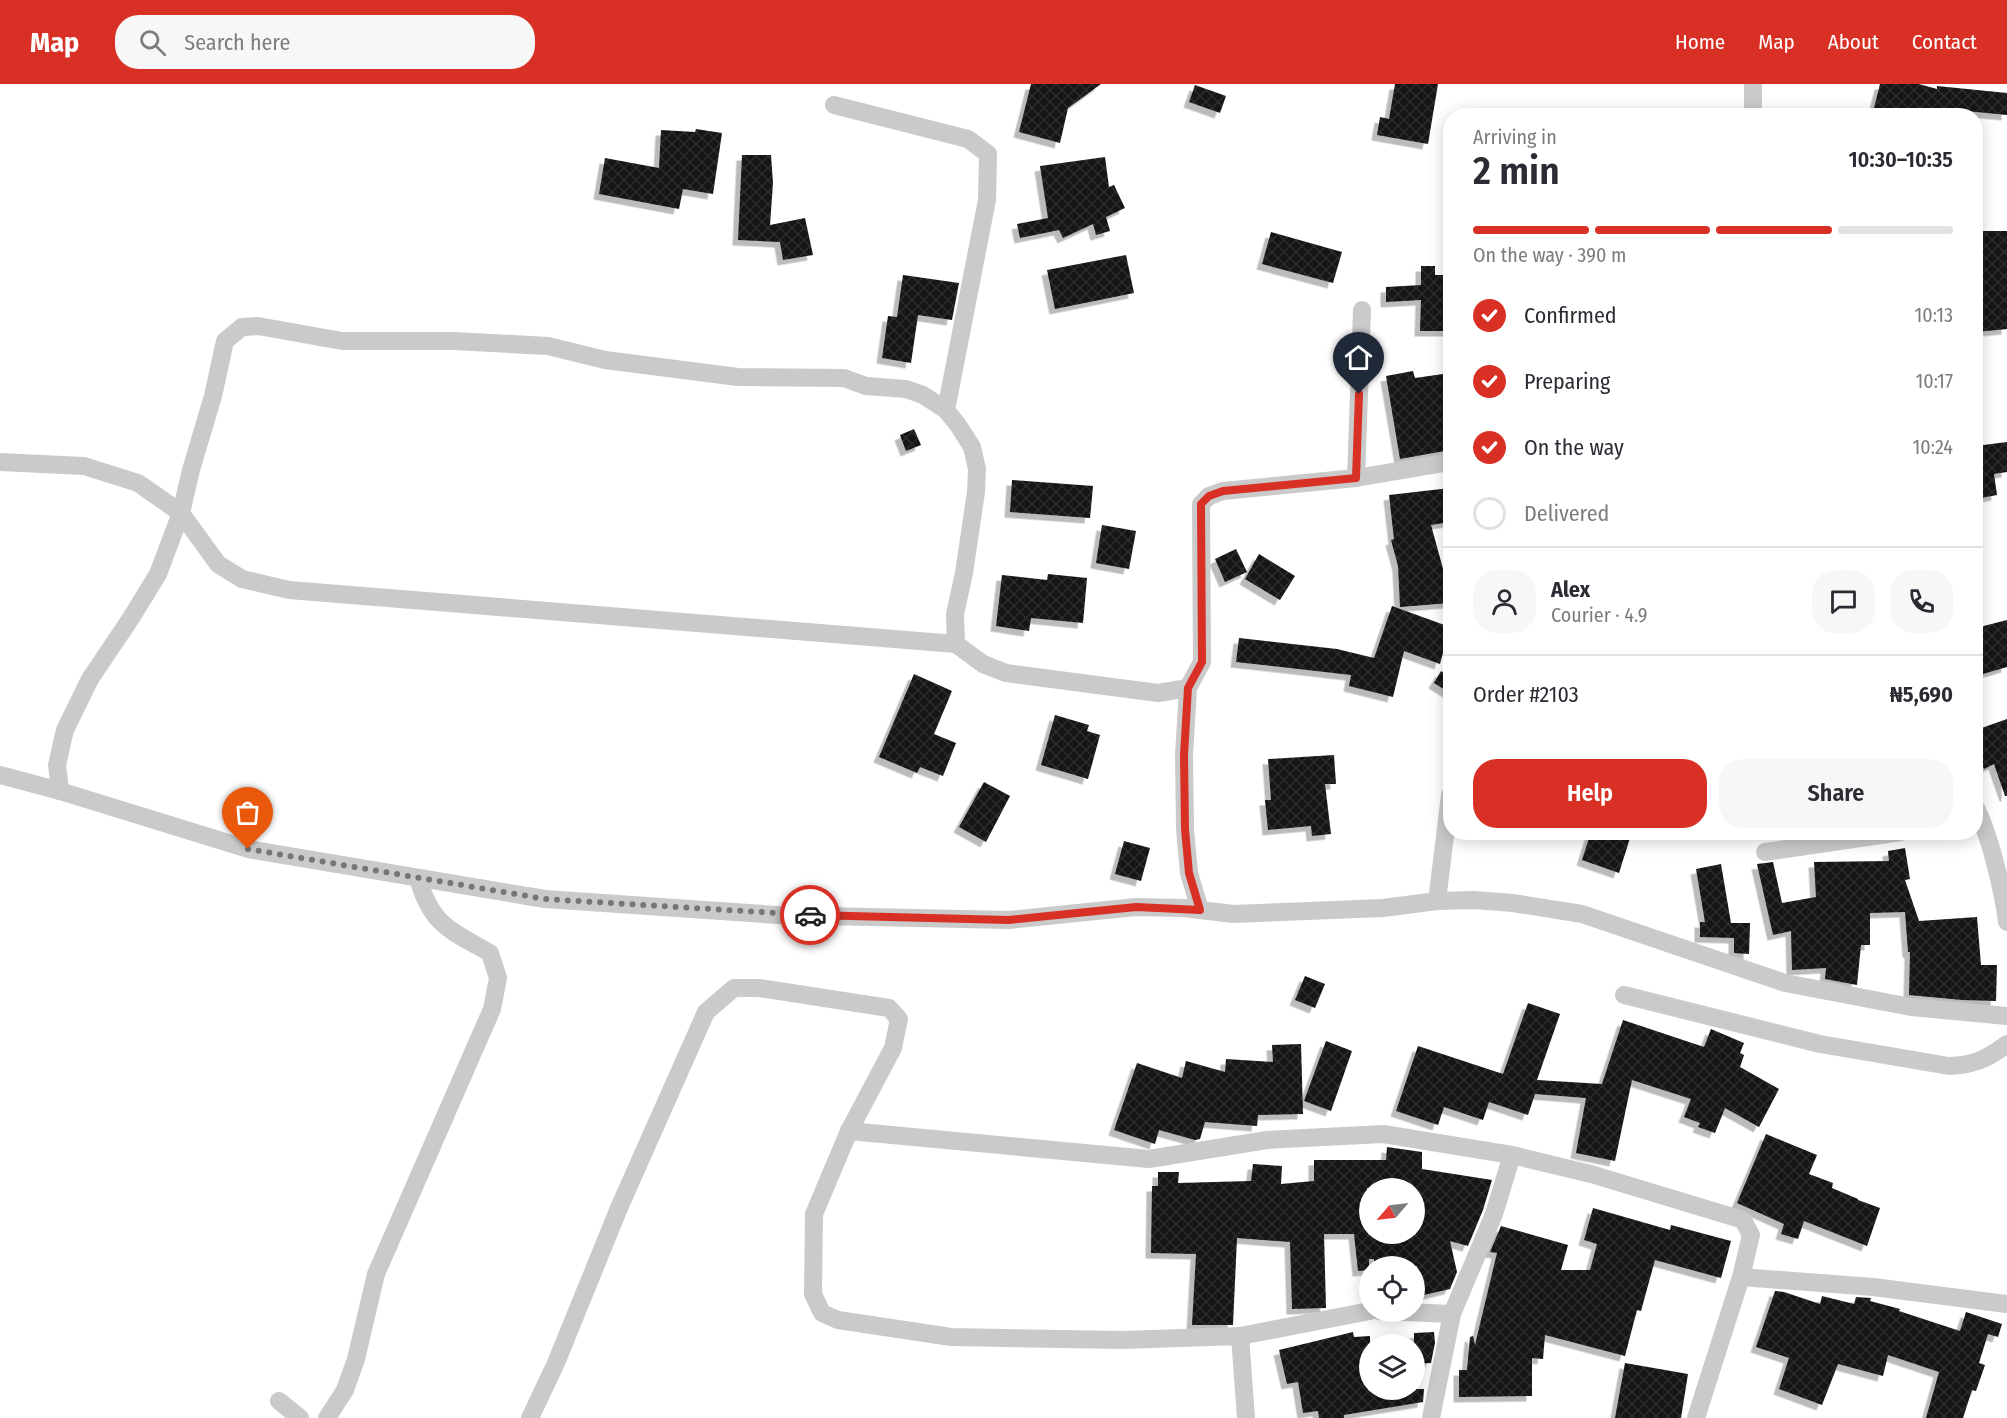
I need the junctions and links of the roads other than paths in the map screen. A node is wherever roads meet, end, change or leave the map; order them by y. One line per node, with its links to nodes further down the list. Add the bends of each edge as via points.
1 (1753, 84): 3 (street)
2 (834, 105): 5 (street, via 968,139 988,154 987,200)
3 (1753, 108)
4 (1362, 310): 8 (street)
5 (946, 410): 9 (street, via 906,389 866,386 843,378 738,377 605,360 548,346 342,340 258,326 242,327 225,341); 10 (street, via 972,447 977,469 955,614)
6 (0, 462): 9 (street, via 84,466 138,483)
7 (1443, 463): 8 (street)
8 (1356, 478): 11 (street, via 1223,491 1201,504 1202,662)
9 (181, 513): 10 (street, via 218,564 242,579 289,590); 13 (street, via 158,574 90,679 65,730 57,765)
10 (956, 644): 11 (street, via 983,664 1005,673 1158,693)
11 (1188, 688): 21 (street, via 1185,829 1189,873)
12 (0, 775): 13 (street)
13 (60, 791): 18 (street, via 248,849)
14 (1983, 831): 19 (street)
15 (1444, 840): 20 (street)
16 (1846, 840): 17 (street)
17 (1766, 852)
18 (417, 878): 21 (street, via 545,899 777,915 1009,920 1136,907); 36 (street, via 423,897 439,922 490,953 498,978 492,1009 376,1274 345,1390)
19 (2004, 891): 22 (street)
20 (1437, 901): 21 (street, via 1372,909 1233,914); 24 (street, via 1484,900 1582,914 1785,983 1911,1007)
21 (1200, 910)
22 (2007, 922)
23 (1624, 995): 25 (street, via 1820,1044 1949,1066 1968,1066 1985,1060)
24 (2007, 1016)
25 (2007, 1044)
26 (849, 1131): 27 (street, via 1149,1159 1267,1140 1383,1134); 33 (street, via 814,1214 813,1294 822,1313 838,1320 951,1337 1122,1340); 37 (street, via 893,1048 898,1019 889,1008 759,988 734,988 706,1012)
27 (1512, 1155): 28 (street, via 1591,1174 1743,1220 1751,1235); 32 (street, via 1494,1214)
28 (1742, 1277): 29 (street, via 1874,1287); 40 (street)
29 (2007, 1304)
30 (1359, 1313): 33 (street)
31 (1425, 1313): 32 (street)
32 (1452, 1314): 39 (street)
33 (1240, 1336): 38 (street)
34 (279, 1401): 35 (street)
35 (300, 1418)
36 (327, 1418)
37 (530, 1418)
38 (1246, 1418)
39 (1431, 1418)
40 (1695, 1418)

